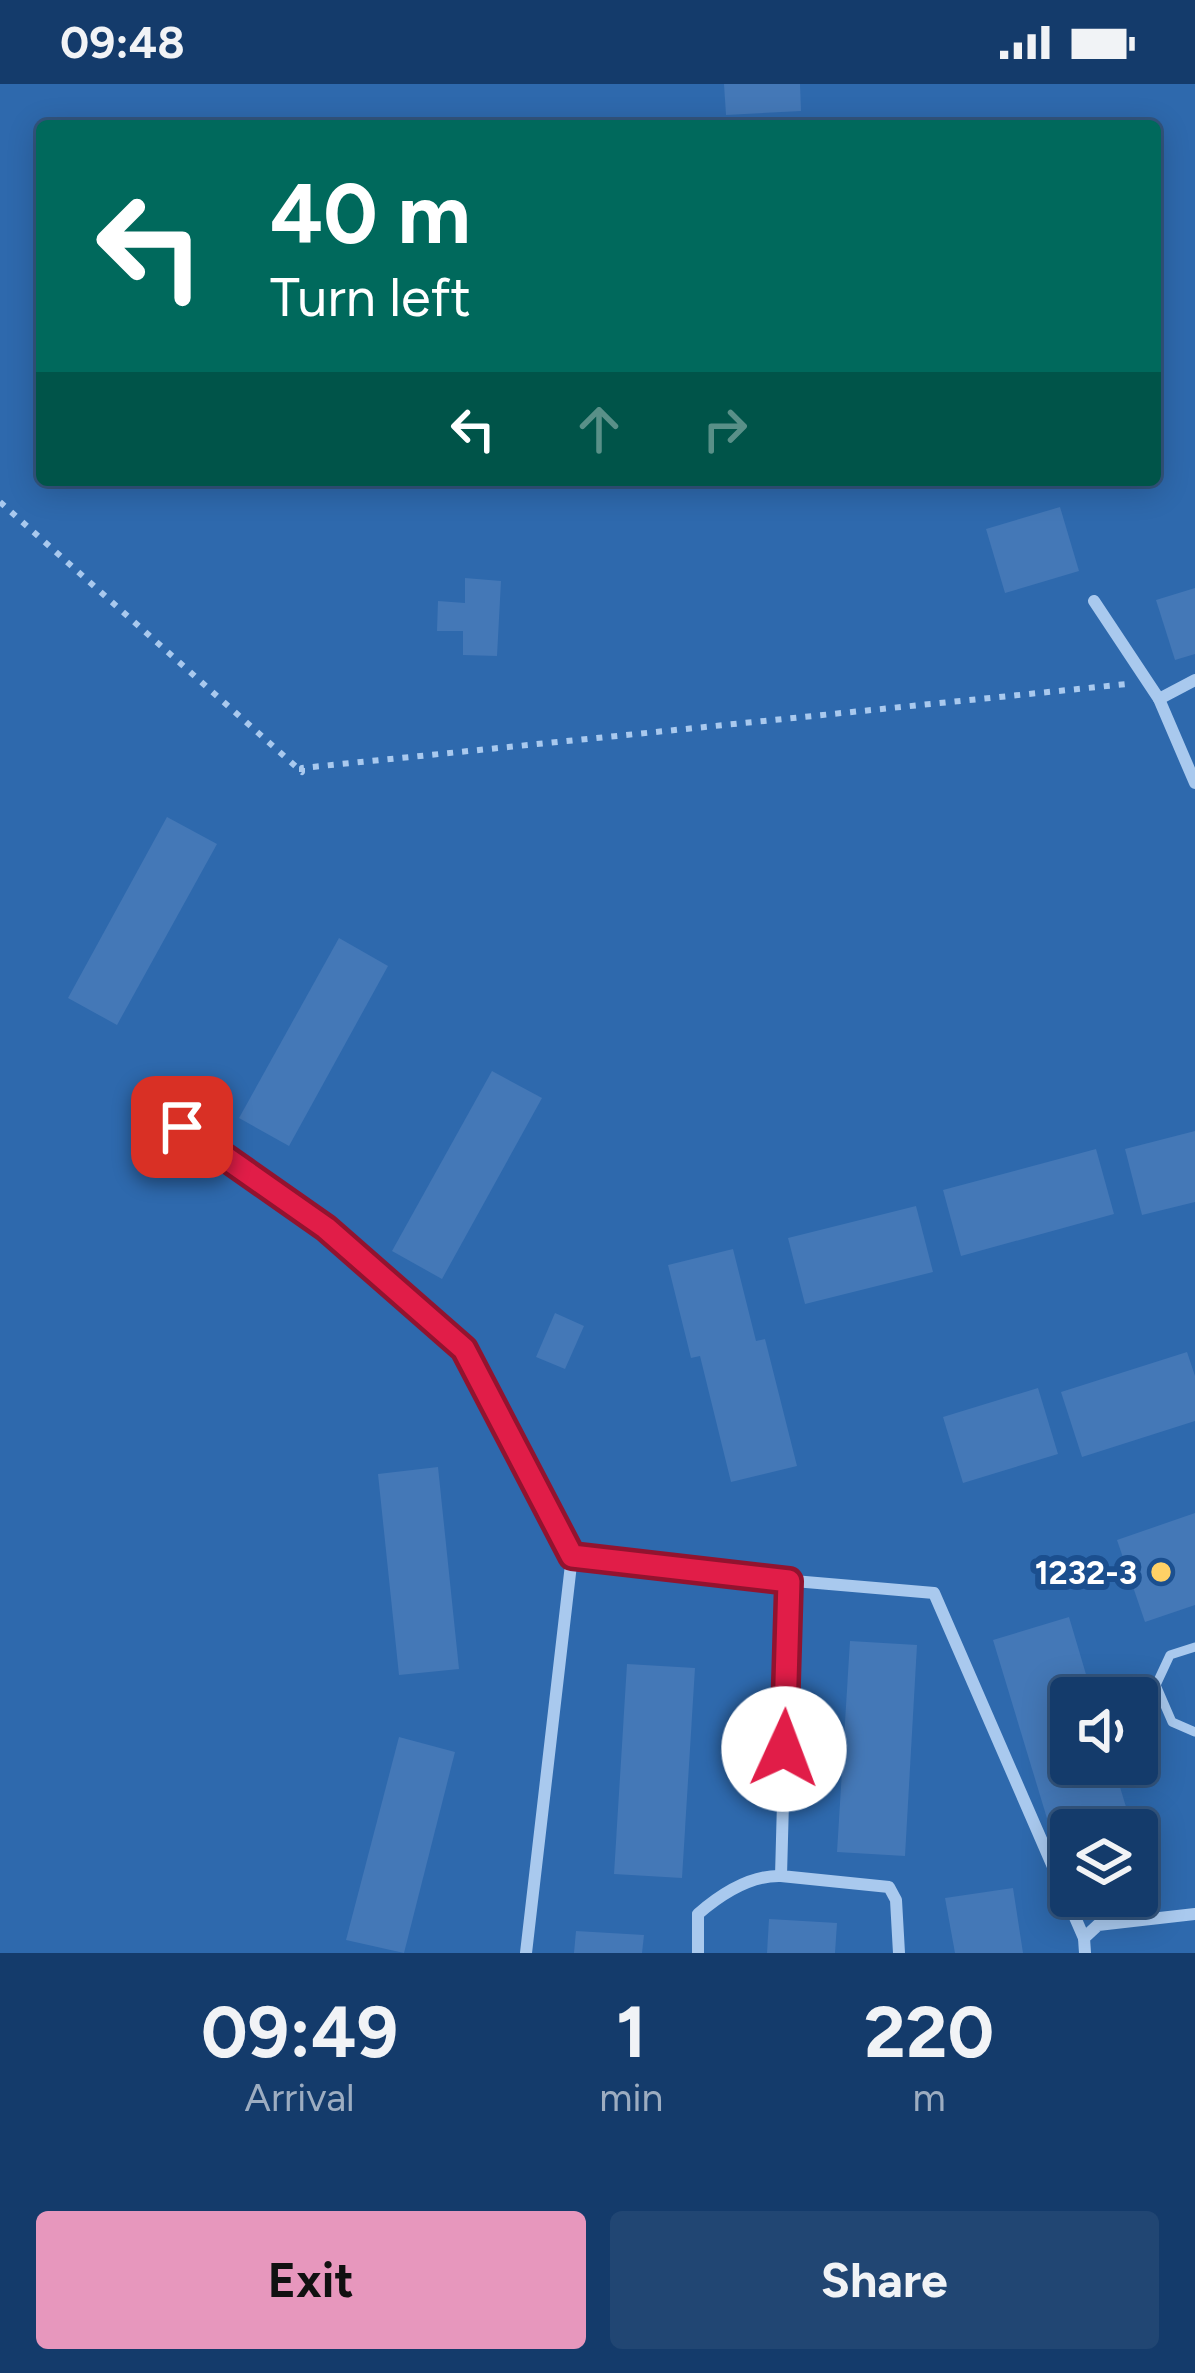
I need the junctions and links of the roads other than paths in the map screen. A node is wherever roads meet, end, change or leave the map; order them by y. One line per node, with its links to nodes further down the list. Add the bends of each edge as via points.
1 (1094, 602): 3 (street)
2 (1195, 680): 3 (street)
3 (1159, 699): 4 (street)
4 (1195, 783)
5 (182, 1127): 6 (street, via 326,1228 464,1349)
6 (572, 1556): 7 (street); 13 (street)
7 (789, 1581): 10 (street); 12 (street, via 934,1593)
8 (1195, 1647): 9 (lane, via 1170,1655 1156,1685 1172,1723)
9 (1195, 1732)
10 (782, 1876): 14 (street, via 720,1895 698,1915); 15 (street, via 889,1887)
11 (1195, 1914): 12 (street, via 1098,1925)
12 (1084, 1946)
13 (526, 1953)
14 (698, 1953)
15 (899, 1953)

